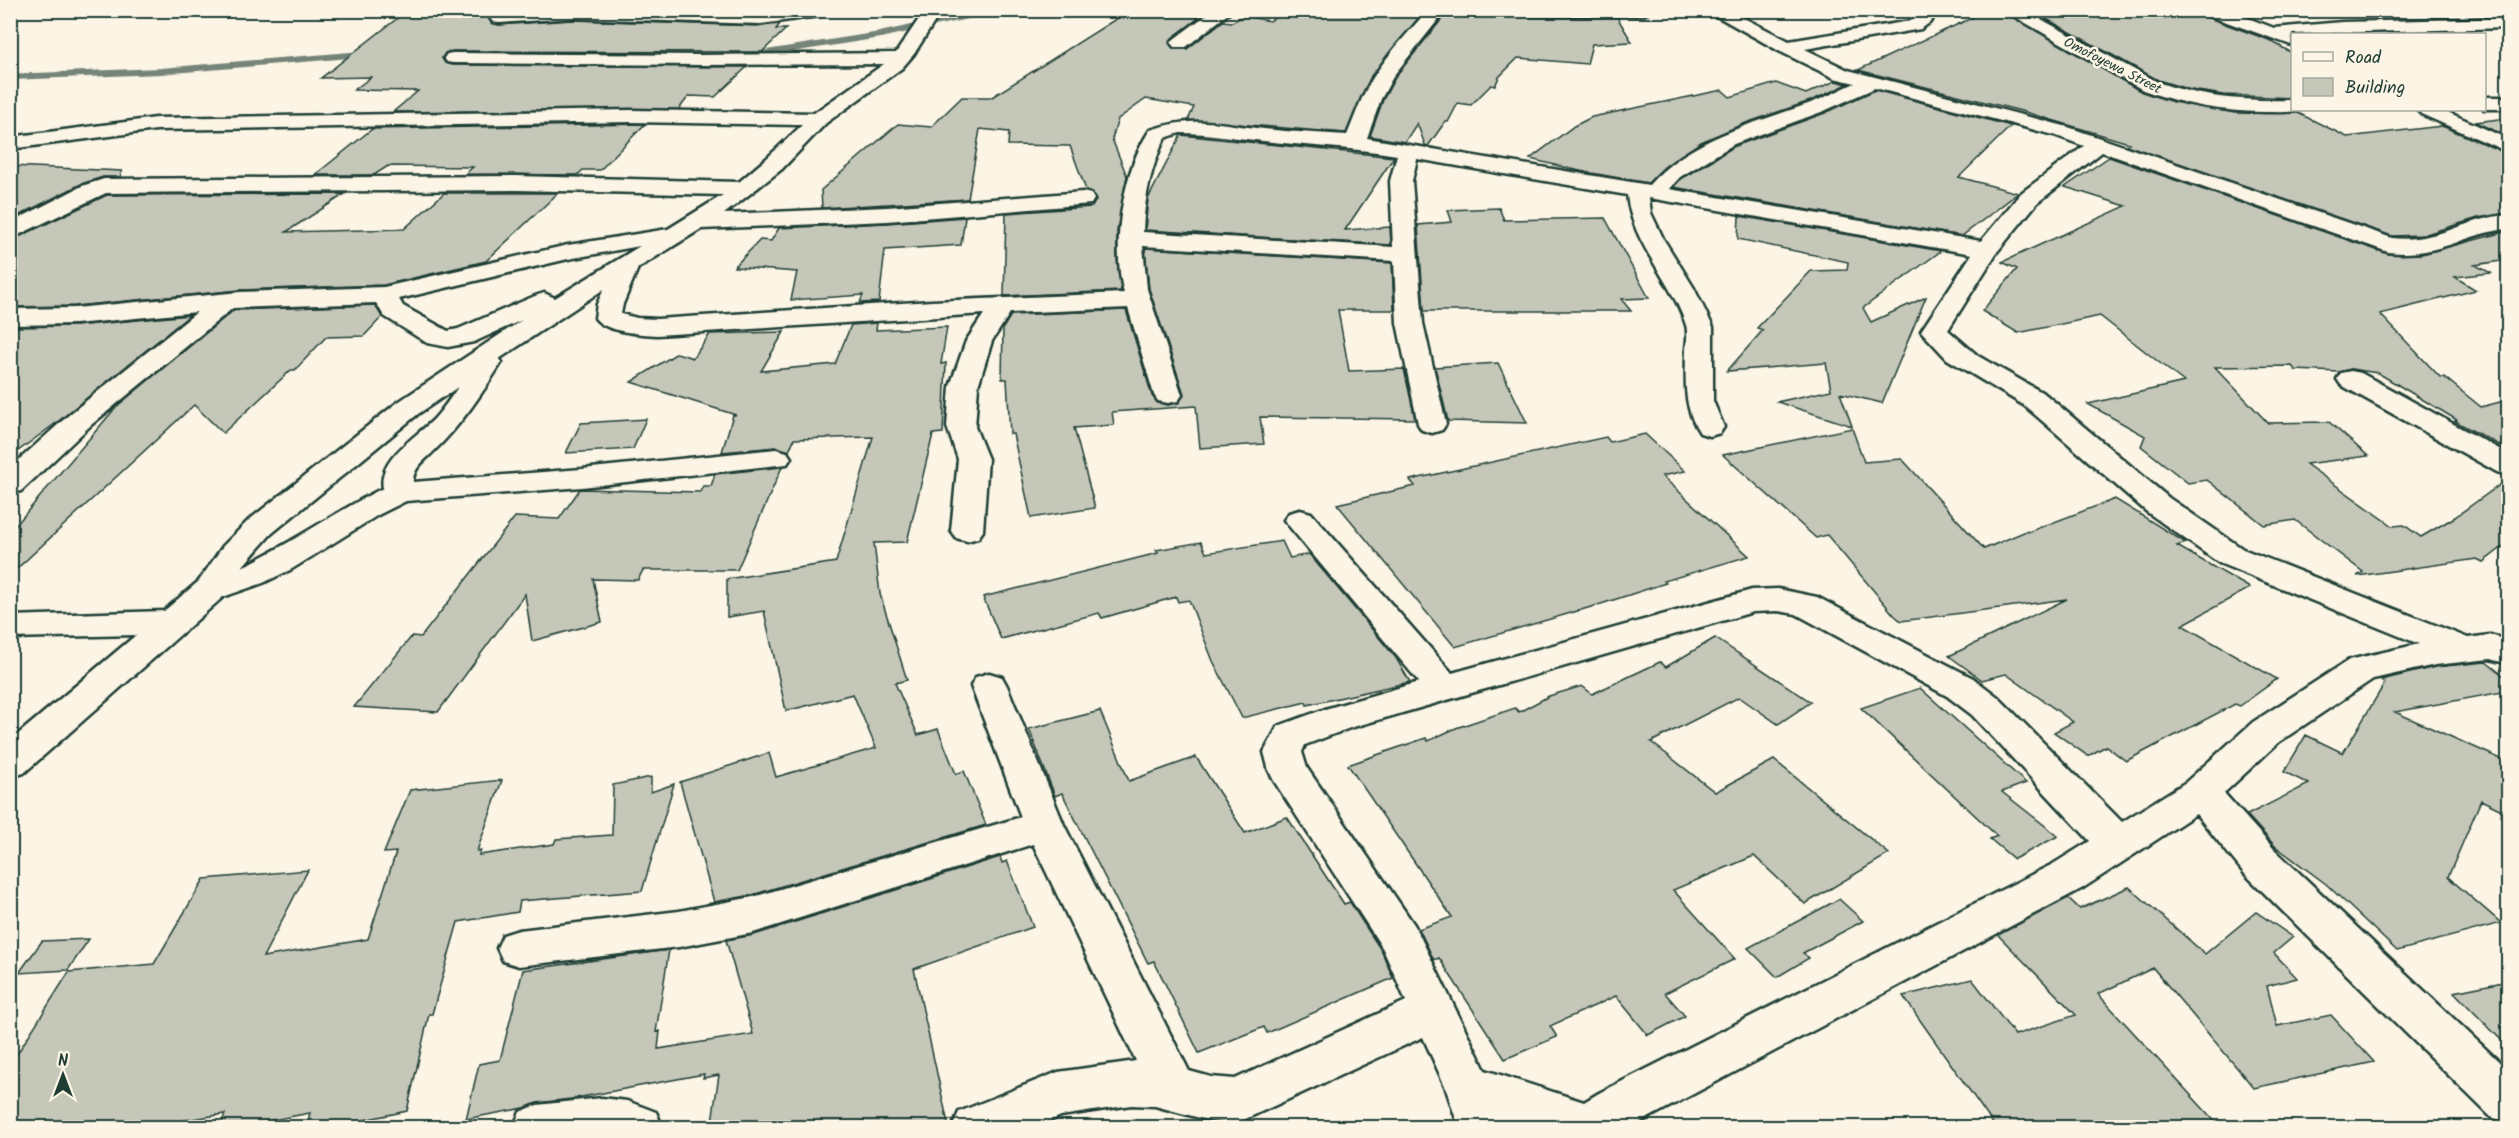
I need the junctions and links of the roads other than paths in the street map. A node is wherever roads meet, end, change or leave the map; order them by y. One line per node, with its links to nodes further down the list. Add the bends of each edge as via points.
1 (827, 10): 12 (street, via 761,19 572,13)
2 (934, 10): 20 (street)
3 (1225, 10): 17 (street)
4 (1438, 10): 27 (street, via 1402,50 1383,79)
5 (1480, 10): 6 (street)
6 (1644, 10)
7 (1714, 10): 18 (street)
8 (1917, 10): 18 (street, via 1924,16 1915,25)
9 (2011, 10): 24 (street, Omofoyewa Street, via 2174,96 2218,105)
10 (2210, 10): 15 (street)
11 (2406, 10): 13 (street)
12 (499, 18)
13 (2431, 23): 14 (street); 15 (street)
14 (2508, 23)
15 (2272, 33): 16 (street)
16 (2291, 41)
17 (1180, 43)
18 (1785, 47): 21 (street, via 1841,74)
19 (453, 58): 20 (street)
20 (900, 58): 26 (street)
21 (1871, 83): 29 (street); 33 (street, via 1726,140)
22 (2508, 103): 23 (street)
23 (2486, 104)
24 (2291, 106)
25 (2430, 111): 30 (street)
26 (819, 119): 28 (street, via 632,116 156,124); 32 (street)
27 (1355, 142): 31 (street); 38 (street, via 1209,127 1166,129 1157,134 1145,157 1132,210)
28 (10, 143)
29 (2099, 144): 35 (street, via 2388,245 2416,247 2472,228); 39 (street, via 2030,198)
30 (2508, 146)
31 (1409, 152): 33 (street); 40 (street, via 1401,181)
32 (743, 189): 36 (street); 37 (street, via 518,183 104,186)
33 (1646, 191): 39 (street); 56 (street, via 1640,213 1701,327 1699,401)
34 (1083, 199): 36 (street)
35 (2508, 222)
36 (688, 227): 41 (street); 43 (street)
37 (10, 232)
38 (1131, 238): 40 (street); 44 (street)
39 (1988, 249): 66 (street, via 1934,332 1957,357 2034,399 2129,482 2231,556)
40 (1405, 255): 55 (street, via 1410,323)
41 (627, 267): 42 (street); 49 (street, via 610,304)
42 (588, 289): 43 (street, via 549,299 448,339 436,337 393,311); 50 (street)
43 (384, 295): 45 (street)
44 (1139, 300): 46 (street); 54 (street)
45 (226, 301): 48 (street); 59 (street, via 81,418)
46 (1002, 306): 47 (street); 51 (street)
47 (932, 309): 49 (street, via 657,327 635,326); 51 (street, via 955,320)
48 (10, 317)
49 (609, 318): 50 (street)
50 (540, 321): 52 (street)
51 (979, 341): 62 (street, via 961,408 961,427 973,459)
52 (494, 353): 60 (street, via 446,423 402,466 396,482); 63 (street, via 408,408 260,527)
53 (2351, 379): 58 (street)
54 (1168, 395)
55 (1432, 424)
56 (1710, 427)
57 (776, 458): 60 (street)
58 (2508, 466)
59 (10, 485)
60 (400, 492): 63 (street, via 280,562)
61 (1300, 520): 69 (street)
62 (967, 531)
63 (211, 590): 64 (street)
64 (173, 622): 65 (street); 70 (street)
65 (10, 627)
66 (2466, 651): 67 (street, via 2490,647); 71 (street, via 2435,653 2362,669 2266,732)
67 (2508, 651)
68 (989, 686): 72 (street)
69 (1444, 688): 73 (street, via 1752,601 1805,605 1960,687 1985,706); 75 (street, via 1291,736 1283,752 1288,771 1400,939)
70 (10, 763)
71 (2200, 792): 73 (street); 77 (street, via 2259,861)
72 (1044, 825): 74 (street, via 753,915 679,929); 76 (street)
73 (2119, 845): 78 (street, via 2068,876 1616,1109 1589,1128)
74 (519, 948)
75 (1434, 1010): 76 (street, via 1237,1101 1211,1099); 78 (street)
76 (1172, 1087): 81 (street, via 1131,1083 1058,1094)
77 (2508, 1101)
78 (1477, 1107)
79 (537, 1128): 80 (street, via 584,1121 630,1123)
80 (639, 1128)
81 (976, 1128)

